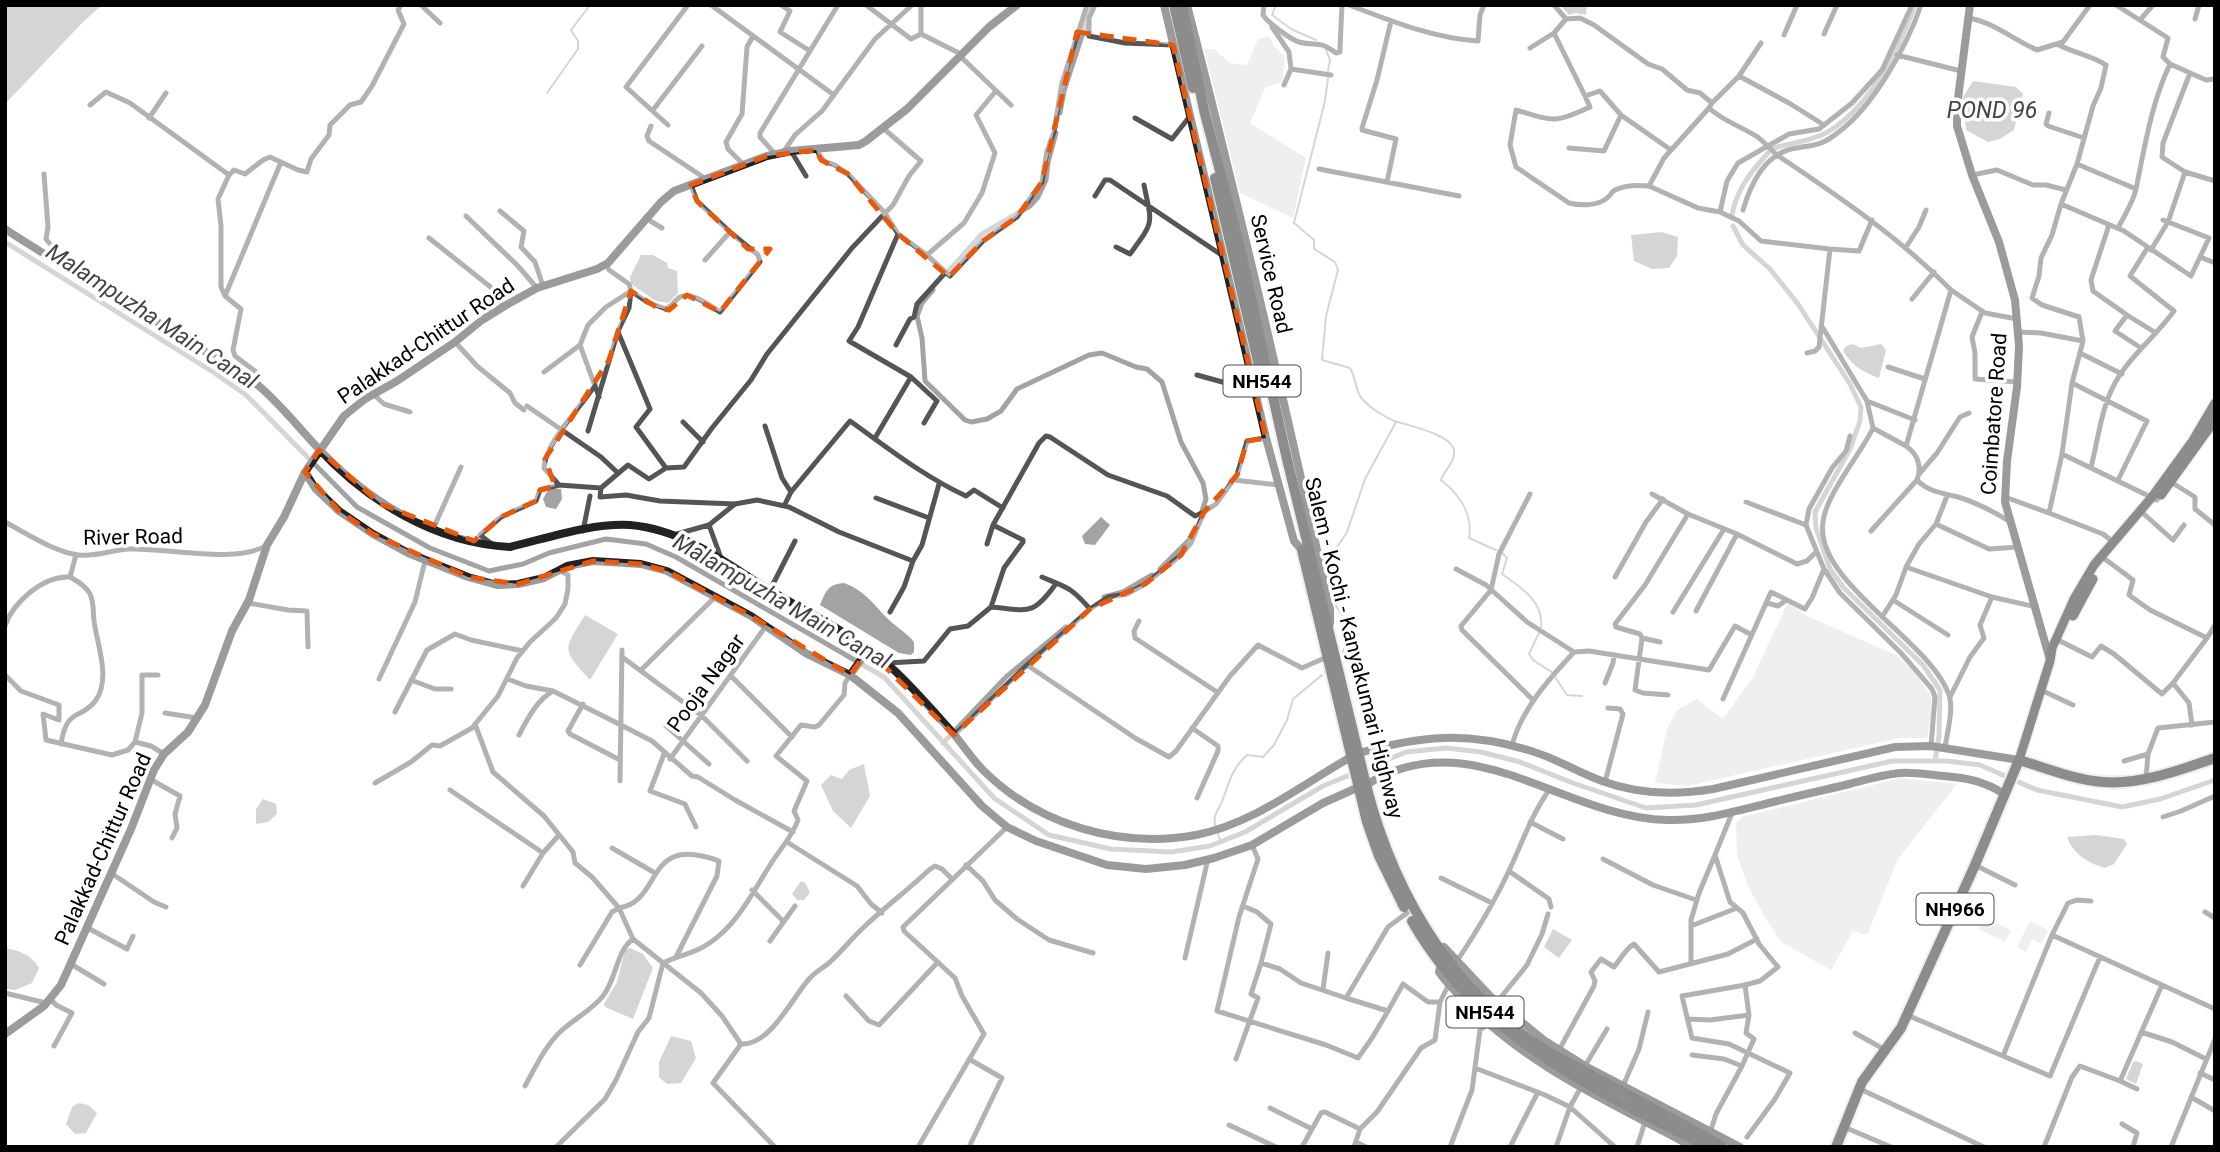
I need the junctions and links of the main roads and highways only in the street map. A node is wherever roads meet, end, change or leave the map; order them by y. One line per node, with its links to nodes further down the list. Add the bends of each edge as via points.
1 (1174, 5): 9 (highway, Salem - Kochi - Kanyakumari Highway / NH544, via 1327,657)
2 (1185, 5): 9 (highway, Salem - Kochi - Kanyakumari Highway / NH544, via 1204,110 1240,248)
3 (2215, 403): 6 (main road)
4 (2215, 420): 5 (main road)
5 (2212, 432): 6 (main road)
6 (2188, 453): 7 (main road); 7 (main road)
7 (2155, 499): 8 (main road, via 2105,559); 8 (main road, via 2094,565 2074,599)
8 (2050, 661): 12 (main road)
9 (1355, 755): 14 (highway, Salem - Kochi - Kanyakumari Highway / NH544, via 1367,822 1379,856)
10 (2215, 758): 13 (highway, via 2146,778)
11 (2215, 764): 13 (highway, via 2126,788)
12 (2019, 766): 13 (highway); 15 (highway, NH966)
13 (2100, 785)
14 (1408, 907): 17 (highway, Salem - Kochi - Kanyakumari Highway / NH544, via 1422,938 1453,980 1496,1023 1605,1093); 18 (highway, Salem - Kochi - Kanyakumari Highway / NH544, via 1445,957 1513,1027)
15 (1906, 1015): 16 (highway, NH966, via 1871,1068); 16 (highway, NH966, via 1895,1024 1860,1080)
16 (1841, 1127): 19 (highway, NH966)
17 (1709, 1147)
18 (1722, 1147)
19 (1833, 1147)

